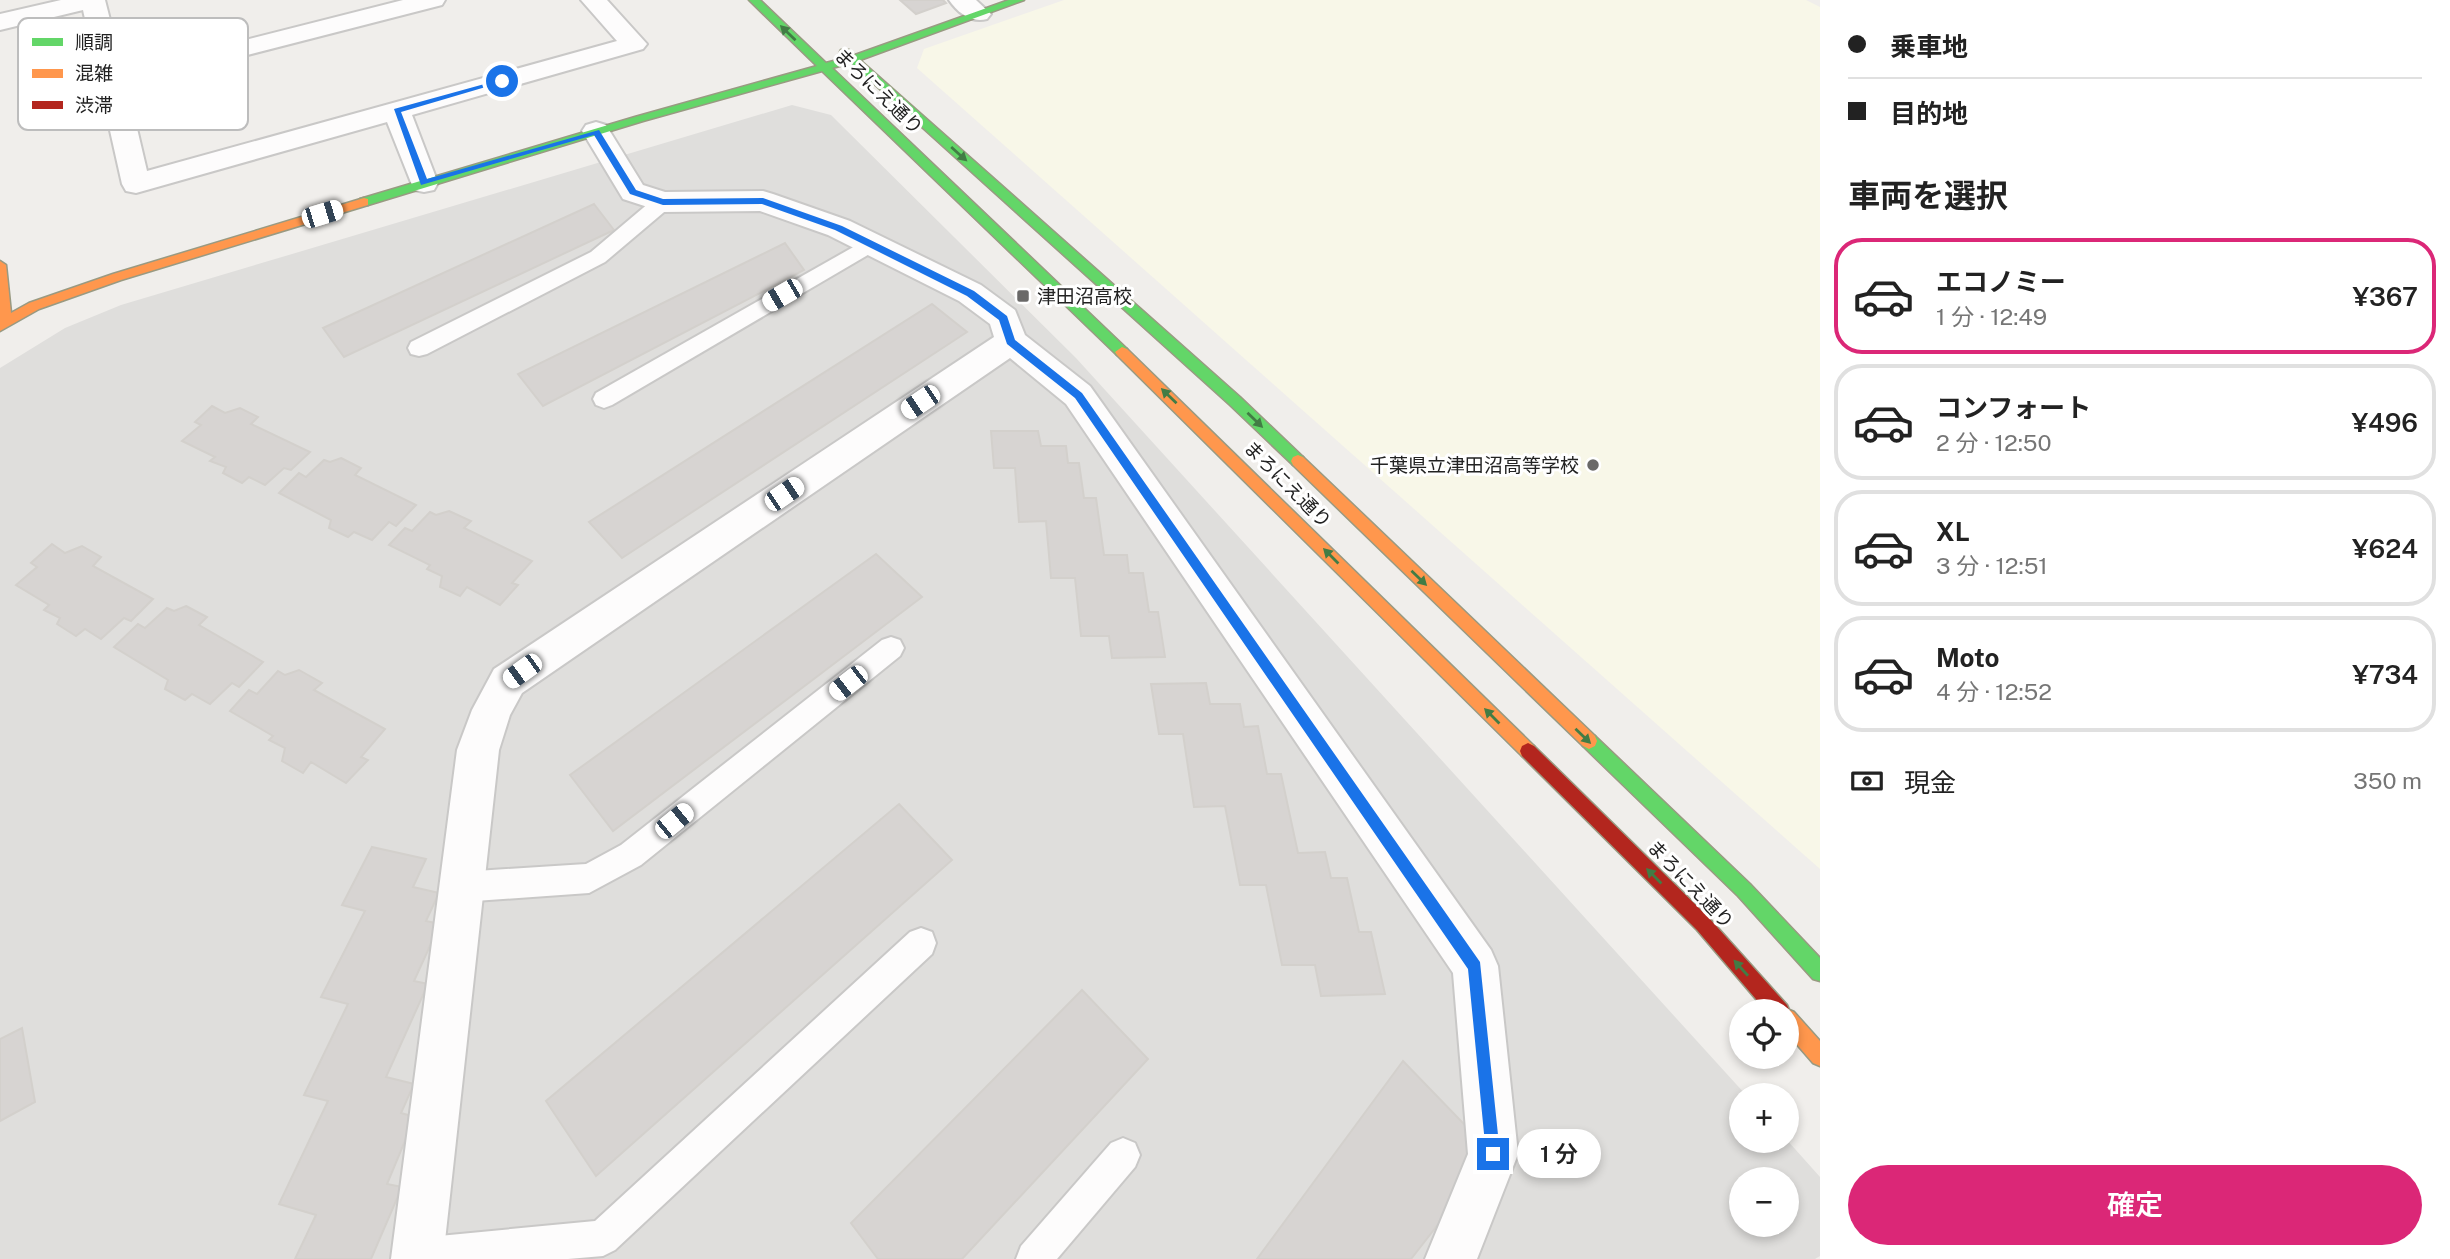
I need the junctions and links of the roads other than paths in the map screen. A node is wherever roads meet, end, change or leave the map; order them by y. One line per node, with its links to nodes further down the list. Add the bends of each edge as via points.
1 (93, 0): 7 (street); 8 (street)
2 (432, 0): 10 (street)
3 (593, 0): 13 (street, via 634,44)
4 (754, 0): 12 (street, まろにえ通り, one-way to 4)
5 (1019, 0): 6 (street)
6 (969, 7): 11 (street)
7 (97, 18)
8 (0, 22)
9 (836, 43): 11 (street, まろにえ通り)
10 (248, 47)
11 (853, 59): 12 (street); 27 (street, まろにえ通り, one-way to 27, via 1235,401 1744,890)
12 (823, 66): 15 (street); 28 (street, まろにえ通り, one-way to 12, via 1703,924 1217,443)
13 (397, 111): 14 (street, via 136,184); 16 (street)
14 (123, 130)
15 (596, 131): 16 (street); 17 (street, via 633,192)
16 (424, 183): 20 (street, via 117,277 34,306)
17 (663, 202): 18 (street, via 763,201); 22 (lane, via 598,257)
18 (872, 244): 21 (street, via 971,293 1004,318); 23 (lane)
19 (0, 265): 20 (street)
20 (3, 324)
21 (1011, 341): 25 (street, via 508,681 478,750); 34 (street, via 1078,395 1475,966 1493,1154)
22 (419, 348)
23 (604, 399)
24 (891, 648): 25 (lane, via 631,855 589,878)
25 (461, 887): 32 (street)
26 (921, 943): 32 (lane, via 603,1238)
27 (1820, 972)
28 (1769, 999)
29 (1799, 1032): 30 (street)
30 (1820, 1056)
31 (1123, 1155): 33 (lane)
32 (418, 1257)
33 (1034, 1259)
34 (1451, 1259)

